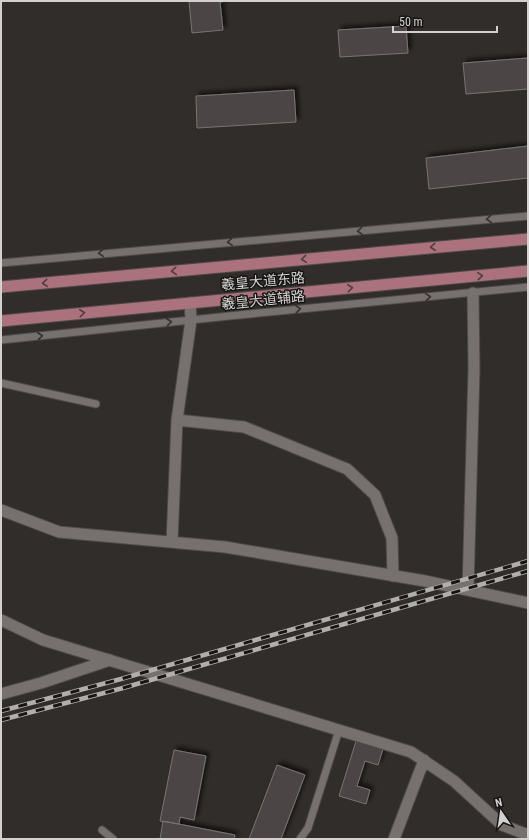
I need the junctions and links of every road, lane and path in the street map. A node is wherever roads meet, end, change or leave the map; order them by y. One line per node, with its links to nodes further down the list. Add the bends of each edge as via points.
1 (528, 216): 3 (lane, one-way to 3)
2 (528, 239): 5 (main road, 羲皇大道东路, one-way to 5)
3 (1, 263)
4 (528, 271): 8 (main road, 羲皇大道东路, one-way to 4)
5 (1, 287)
6 (528, 287): 7 (lane, 羲皇大道辅路)
7 (473, 293): 9 (lane, 羲皇大道辅路, one-way to 7); 18 (street, via 474,369)
8 (190, 303): 9 (street); 10 (main road, 羲皇大道东路, one-way to 8)
9 (191, 320): 11 (lane, 羲皇大道辅路, one-way to 9); 14 (street)
10 (1, 321)
11 (1, 340)
12 (1, 383): 13 (lane)
13 (96, 404)
14 (177, 420): 16 (street); 17 (street, via 244,427 347,469 376,495 392,538)
15 (1, 510): 16 (street, via 60,532)
16 (172, 542): 17 (street, via 225,547)
17 (393, 576): 18 (street)
18 (468, 590): 19 (street)
19 (528, 603)
20 (1, 620): 21 (street, via 43,640)
21 (110, 660): 22 (street); 23 (street)
22 (1, 694)
23 (339, 730): 24 (street, via 411,752); 28 (lane, via 308,828)
24 (424, 760): 26 (street, via 454,781 502,825); 29 (street)
25 (102, 830): 27 (lane)
26 (528, 835)
27 (113, 839)
28 (300, 839)
29 (394, 839)

